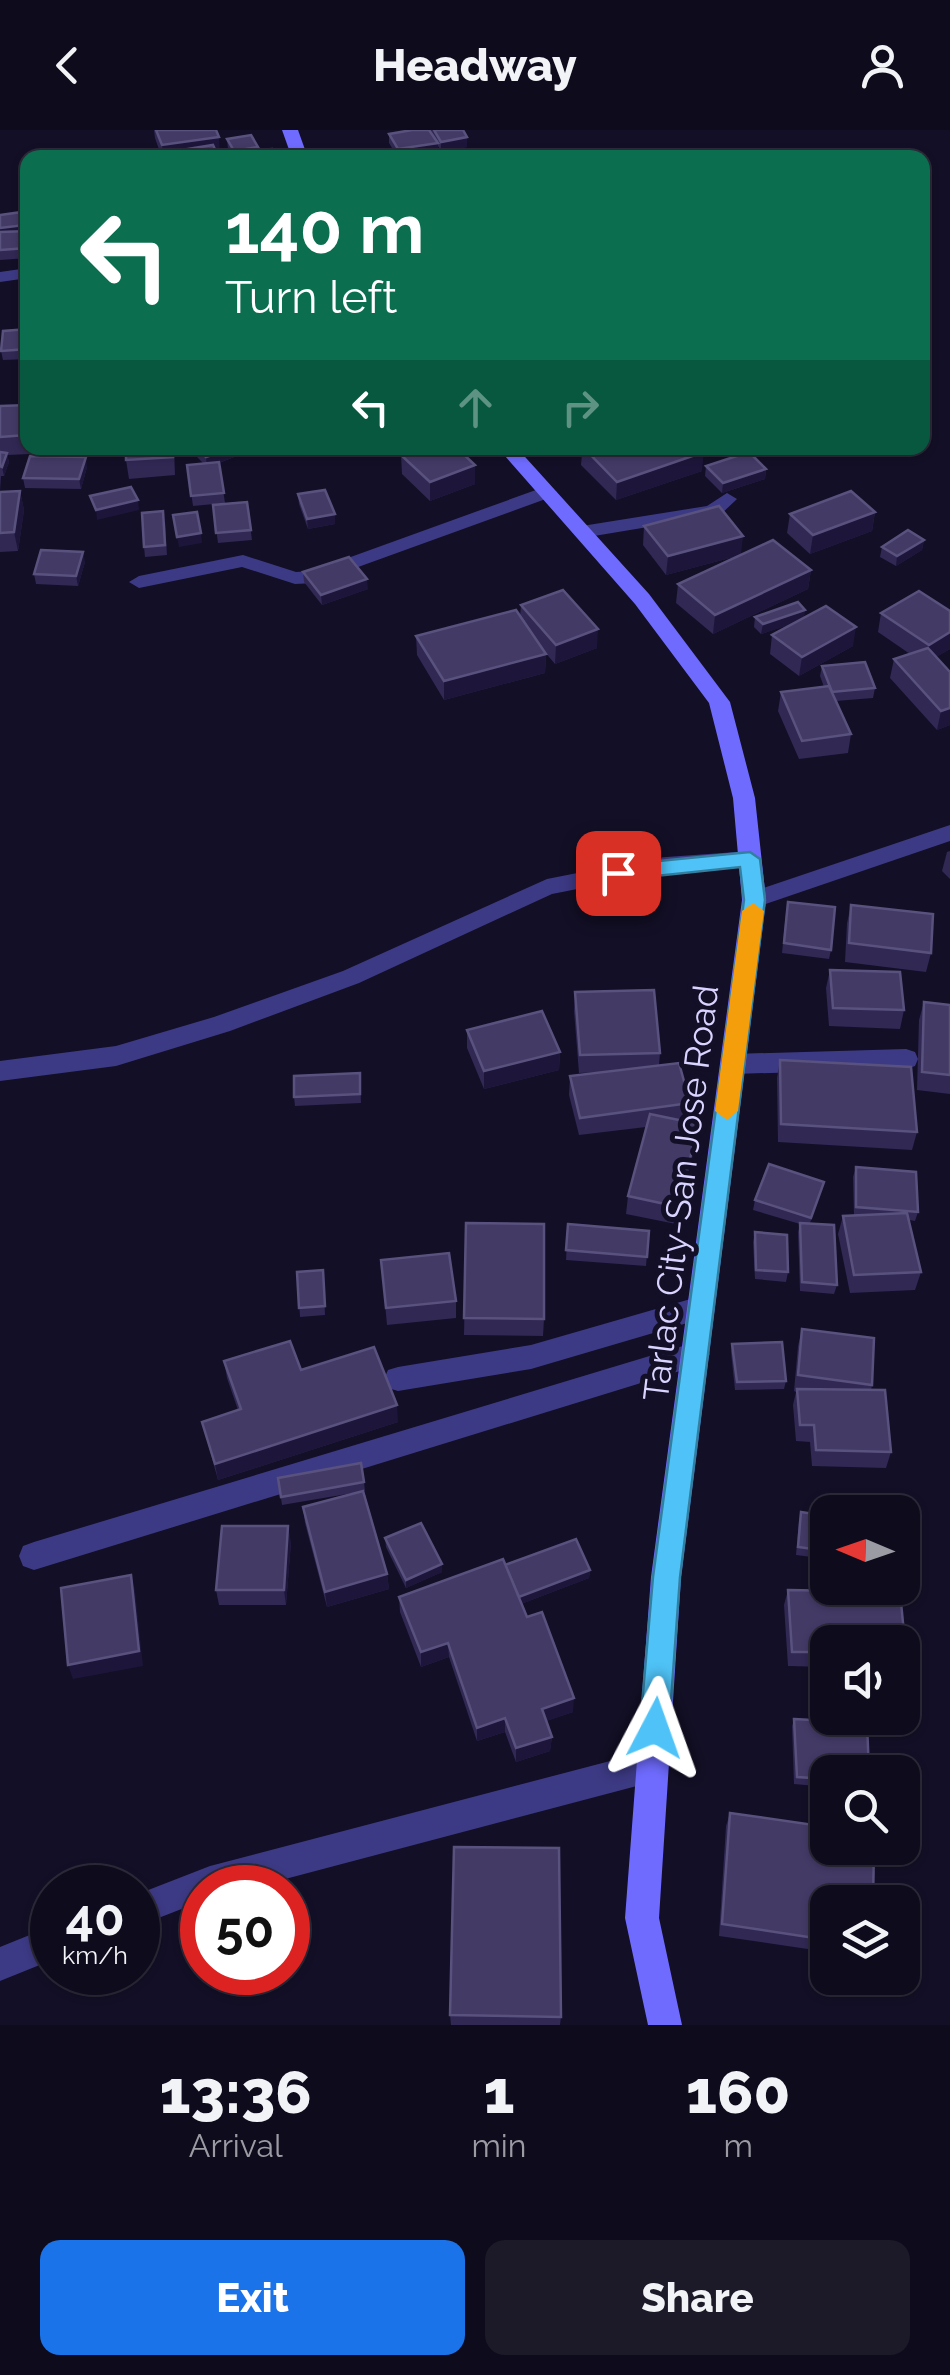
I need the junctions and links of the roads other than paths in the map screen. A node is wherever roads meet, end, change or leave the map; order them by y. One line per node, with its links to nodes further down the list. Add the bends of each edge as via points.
1 (513, 455): 2 (main road, Tarlac City-San Jose Road)
2 (547, 492): 4 (main road, Tarlac City-San Jose Road); 5 (street, via 314,577 295,578 243,561)
3 (727, 500): 4 (street, via 713,511)
4 (582, 532): 7 (main road, Tarlac City-San Jose Road, via 718,702 744,798)
5 (139, 582)
6 (950, 832): 8 (street)
7 (750, 859): 8 (main road, Tarlac City-San Jose Road); 11 (street, via 653,866 548,887 350,977 221,1024 116,1056)
8 (754, 900): 10 (main road, Tarlac City-San Jose Road)
9 (906, 1059): 10 (street)
10 (733, 1064): 12 (main road, Tarlac City-San Jose Road)
11 (0, 1071)
12 (701, 1308): 13 (main road, Tarlac City-San Jose Road); 14 (street, via 531,1357)
13 (696, 1354): 15 (street); 16 (main road, Tarlac City-San Jose Road, via 666,1577)
14 (398, 1379)
15 (34, 1556)
16 (652, 1766): 17 (street, via 210,1882); 20 (main road, Tarlac City-San Jose Road, via 642,1918)
17 (160, 1901)
18 (30, 1952): 19 (street)
19 (0, 1964)
20 (665, 2025)

